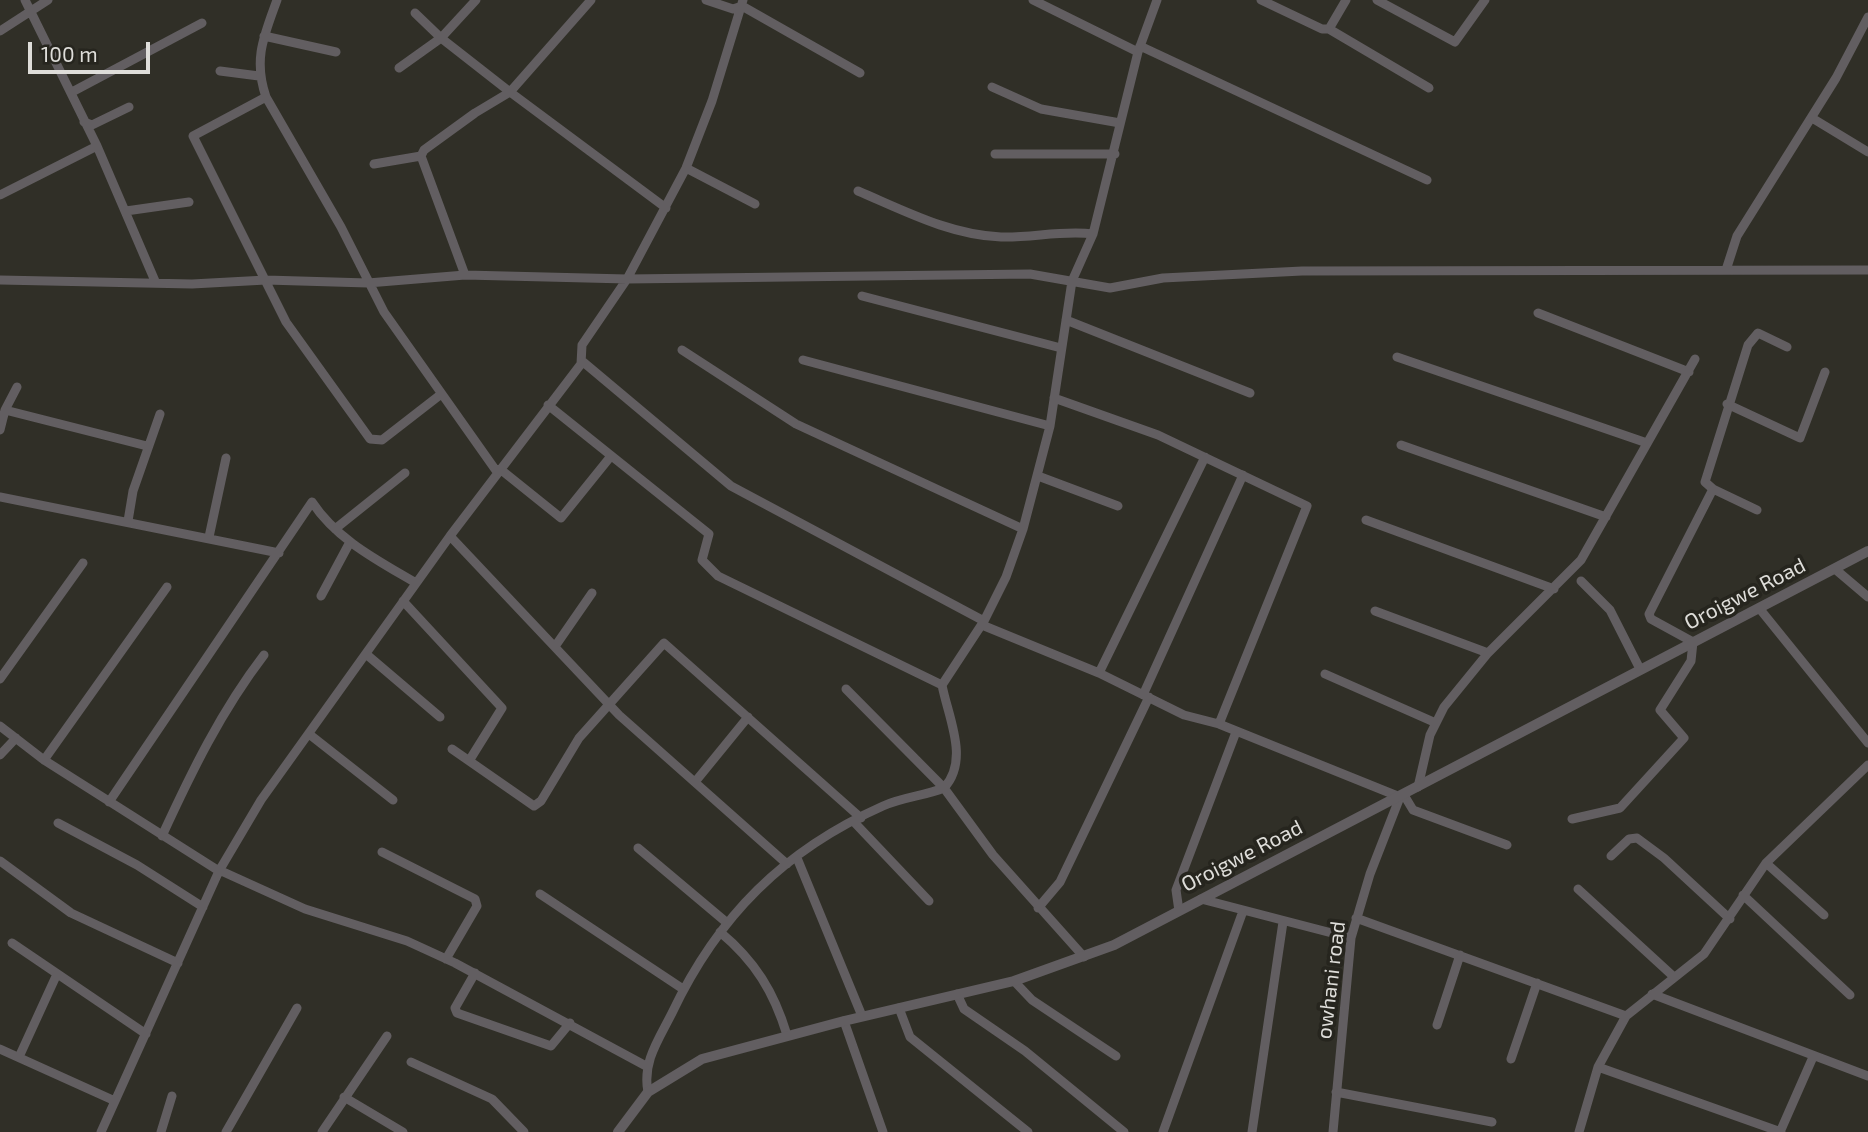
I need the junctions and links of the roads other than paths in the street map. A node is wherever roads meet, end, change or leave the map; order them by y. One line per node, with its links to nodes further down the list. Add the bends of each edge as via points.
1 (25, 0): 14 (street)
2 (48, 0): 14 (street)
3 (277, 0): 20 (street)
4 (476, 0): 21 (street)
5 (591, 0): 31 (street)
6 (706, 0): 13 (street, via 733,9)
7 (1033, 0): 22 (street)
8 (1157, 0): 22 (street)
9 (1261, 0): 18 (street, via 1297,20)
10 (1346, 0): 18 (street)
11 (1485, 0): 12 (street, via 1455,42)
12 (1382, 1)
13 (743, 3): 26 (street); 43 (street)
14 (32, 9): 19 (street); 30 (street, via 36,26)
15 (415, 13): 21 (street)
16 (1868, 17): 34 (street)
17 (202, 23): 30 (street)
18 (1329, 29): 29 (street)
19 (0, 31)
20 (264, 36): 23 (street); 27 (street)
21 (441, 38): 24 (street); 31 (street)
22 (1139, 49): 36 (street); 44 (street)
23 (335, 52)
24 (399, 68)
25 (220, 71): 27 (street)
26 (860, 74)
27 (259, 76): 32 (street)
28 (992, 87): 36 (street, via 1041,109)
29 (1429, 88)
30 (72, 92): 35 (street)
31 (510, 92): 41 (street, via 456,126); 49 (street)
32 (266, 97): 56 (street, via 193,136); 60 (street)
33 (129, 107): 35 (street, via 92,125)
34 (1812, 118): 38 (street); 52 (street, via 1742,227)
35 (85, 122): 37 (street)
36 (1120, 123): 40 (street)
37 (97, 146): 46 (street); 50 (street)
38 (1868, 152)
39 (995, 153): 40 (street)
40 (1115, 154): 51 (street)
41 (421, 156): 42 (street); 54 (street)
42 (374, 164)
43 (686, 168): 48 (street); 49 (street)
44 (1427, 180)
45 (858, 191): 51 (street, via 962,233 1005,237 1074,231)
46 (0, 195)
47 (189, 202): 50 (street)
48 (755, 204)
49 (666, 208): 55 (street)
50 (126, 211): 58 (street)
51 (1093, 234): 59 (street)
52 (1726, 270): 53 (street); 59 (street, via 1302,271 1163,278 1110,288)
53 (1868, 270)
54 (465, 275): 55 (street); 60 (street)
55 (627, 279): 59 (street, via 1030,274); 70 (street, via 582,345)
56 (266, 280): 58 (street); 60 (street); 75 (street, via 285,322 370,439 382,440)
57 (0, 281): 58 (street)
58 (155, 281)
59 (1072, 281): 63 (street)
60 (368, 283): 75 (street)
61 (862, 296): 65 (street)
62 (1538, 313): 71 (street)
63 (1066, 320): 65 (street); 74 (street)
64 (1787, 346): 77 (street, via 1763,334 1753,336)
65 (1061, 348): 76 (street)
66 (681, 350): 101 (street, via 796,425)
67 (1397, 356): 83 (street)
68 (1695, 359): 71 (street)
69 (803, 360): 81 (street)
70 (582, 361): 78 (street); 119 (street, via 732,486)
71 (1689, 372): 83 (street)
72 (1825, 372): 77 (street, via 1800,438)
73 (17, 387): 79 (street)
74 (1250, 393)
75 (440, 395): 89 (street)
76 (1054, 398): 81 (street); 87 (street)
77 (1727, 404): 93 (street, via 1705,482)
78 (548, 405): 86 (street); 89 (street)
79 (5, 410): 82 (street); 85 (street)
80 (160, 414): 85 (street)
81 (1050, 426): 92 (street)
82 (0, 430)
83 (1647, 443): 97 (street)
84 (1401, 445): 97 (street)
85 (147, 446): 99 (street)
86 (611, 456): 89 (street, via 561,518); 129 (street, via 709,534 702,560 718,576)
87 (1205, 457): 91 (street); 126 (street)
88 (226, 458): 102 (street)
89 (498, 471): 103 (street)
90 (405, 472): 100 (street)
91 (1243, 475): 131 (street); 136 (street, via 1305,503 1308,509)
92 (1038, 476): 95 (street); 101 (street)
93 (1713, 489): 96 (street); 120 (street, via 1649,614)
94 (0, 497): 99 (street)
95 (1118, 506)
96 (1757, 510)
97 (1606, 517): 112 (street, via 1581,560)
98 (1366, 520): 112 (street)
99 (128, 521): 102 (street)
100 (335, 529): 104 (street); 106 (street, via 312,502)
101 (1023, 529): 119 (street)
102 (209, 537): 106 (street)
103 (450, 537): 110 (street); 121 (street)
104 (350, 541): 110 (street); 114 (street)
105 (1868, 551): 108 (street, Oroigwe Road)
106 (279, 553): 152 (street)
107 (83, 563): 128 (street)
108 (1835, 569): 115 (street); 117 (street, Oroigwe Road)
109 (1581, 581): 125 (street, via 1609,610)
110 (416, 583): 116 (street)
111 (167, 587): 144 (street)
112 (1554, 589): 122 (street)
113 (592, 593): 121 (street)
114 (321, 596)
115 (1868, 597)
116 (403, 601): 123 (street); 145 (street, via 502,708)
117 (1759, 608): 120 (street, Oroigwe Road); 141 (street)
118 (1375, 611): 122 (street)
119 (983, 623): 126 (street); 129 (street)
120 (1693, 642): 125 (street, Oroigwe Road); 153 (street, via 1690,662 1660,710 1683,735 1682,742 1620,808)
121 (556, 645): 132 (street)
122 (1488, 653): 135 (street)
123 (366, 654): 133 (street); 139 (street)
124 (264, 656): 156 (street, via 230,702)
125 (1640, 669): 148 (street, Oroigwe Road)
126 (1099, 673): 131 (street)
127 (1325, 674): 135 (street)
128 (0, 679)
129 (942, 685): 149 (street, via 957,753)
130 (846, 689): 149 (street)
131 (1146, 696): 136 (street, via 1184,715); 172 (street, via 1060,882)
132 (610, 706): 134 (street, via 664,643); 145 (street, via 579,738 534,806); 147 (street)
133 (440, 717)
134 (748, 717): 147 (street); 154 (street)
135 (1436, 723): 148 (street)
136 (1219, 724): 138 (street)
137 (0, 726): 140 (street)
138 (1236, 732): 150 (street); 173 (street, via 1176,890)
139 (309, 734): 151 (street); 165 (street, via 261,800)
140 (16, 738): 143 (street); 144 (street)
141 (1868, 743)
142 (452, 750): 145 (street)
143 (0, 755)
144 (44, 760): 152 (street)
145 (469, 761)
146 (1868, 765): 163 (street)
147 (695, 782): 164 (street)
148 (1418, 787): 150 (street, Oroigwe Road)
149 (944, 788): 154 (street, via 899,800); 172 (street)
150 (1402, 796): 157 (street, via 1413,810); 169 (street, Oroigwe Road); 176 (street, owhani road)
151 (393, 800)
152 (109, 802): 156 (street)
153 (1572, 819)
154 (857, 820): 161 (street); 170 (street)
155 (58, 823): 171 (street, via 137,865)
156 (162, 836): 165 (street)
157 (1507, 845)
158 (638, 848): 178 (street)
159 (382, 852): 185 (street, via 475,899 477,906)
160 (1611, 856): 177 (street, via 1629,839 1637,838)
161 (797, 858): 164 (street); 198 (street)
162 (0, 862): 186 (street, via 72,913)
163 (1766, 863): 168 (street); 175 (street)
164 (788, 864): 178 (street, via 749,895)
165 (219, 871): 171 (street); 185 (street, via 305,909 401,939)
166 (1578, 889): 189 (street)
167 (540, 894): 192 (street)
168 (1743, 895): 177 (street); 195 (street)
169 (1201, 899): 173 (street, Oroigwe Road); 174 (street)
170 (929, 901)
171 (202, 907): 186 (street)
172 (1038, 908): 184 (street)
173 (1179, 911): 184 (street, Oroigwe Road)
174 (1243, 911): 179 (street); 231 (street)
175 (1824, 915)
176 (1356, 918): 181 (street, owhani road); 183 (street)
177 (1730, 919): 189 (street, via 1704,954)
178 (726, 922): 180 (street)
179 (1283, 922): 181 (street); 232 (street)
180 (720, 932): 192 (street); 204 (street, via 769,986)
181 (1352, 938): 216 (street, owhani road)
182 (12, 943): 188 (street)
183 (1460, 955): 191 (street); 202 (street)
184 (1084, 957): 190 (street, Oroigwe Road)
185 (446, 959): 187 (street)
186 (178, 962): 203 (street)
187 (475, 973): 201 (street); 201 (street, via 455,1008 457,1013 551,1046)
188 (57, 974): 203 (street); 208 (street)
189 (1674, 977): 193 (street)
190 (1014, 981): 194 (street, Oroigwe Road); 207 (street, via 1032,1000)
191 (1537, 983): 199 (street); 210 (street)
192 (683, 989): 212 (street)
193 (1652, 994): 199 (street); 209 (street)
194 (957, 995): 197 (street, Oroigwe Road); 230 (street, via 964,1009 1025,1051)
195 (1850, 995)
196 (297, 1008): 223 (street)
197 (899, 1008): 198 (street, Oroigwe Road); 229 (street, via 910,1037)
198 (862, 1016): 200 (street, Oroigwe Road)
199 (1626, 1016): 213 (street)
200 (844, 1021): 204 (street, Oroigwe Road); 228 (street)
201 (570, 1023): 212 (street)
202 (1437, 1024)
203 (146, 1034): 219 (street)
204 (787, 1035): 215 (street, Oroigwe Road, via 702,1059)
205 (387, 1036): 218 (street)
206 (0, 1049): 208 (street)
207 (1116, 1056)
208 (19, 1057): 219 (street)
209 (1813, 1057): 214 (street); 235 (street)
210 (1511, 1059)
211 (411, 1062): 226 (street, via 492,1099)
212 (646, 1066): 215 (street)
213 (1598, 1067): 234 (street); 235 (street)
214 (1868, 1076)
215 (648, 1092): 227 (street, Oroigwe Road)
216 (1336, 1092): 220 (street); 233 (street, owhani road)
217 (172, 1096): 221 (street)
218 (344, 1097): 224 (street); 225 (street)
219 (116, 1101): 222 (street)
220 (1492, 1122)
221 (164, 1131)
222 (101, 1132)
223 (226, 1132)
224 (322, 1132)
225 (403, 1132)
226 (524, 1132)
227 (618, 1132)
228 (883, 1132)
229 (1028, 1132)
230 (1124, 1132)
231 (1163, 1132)
232 (1252, 1132)
233 (1333, 1132)
234 (1579, 1132)
235 (1781, 1132)

